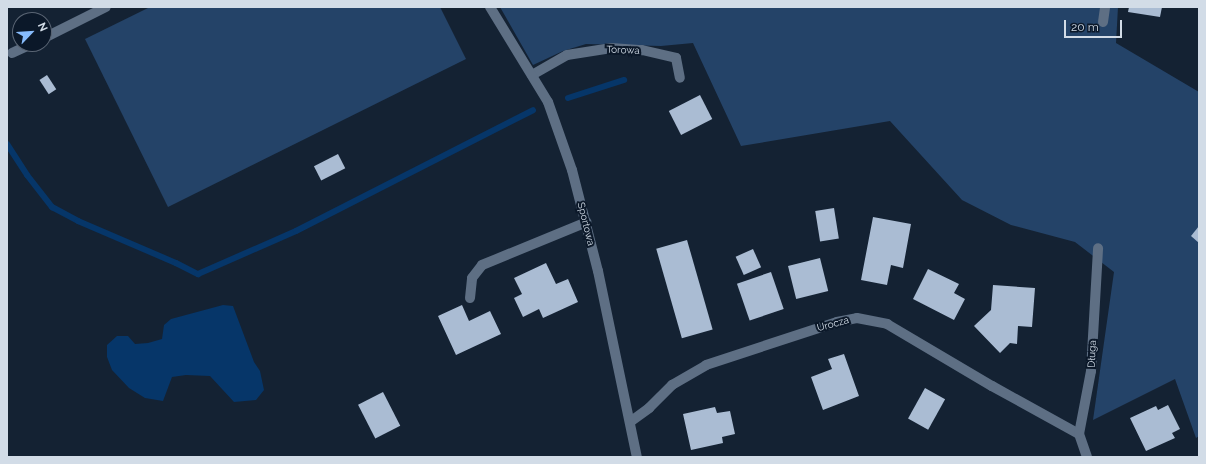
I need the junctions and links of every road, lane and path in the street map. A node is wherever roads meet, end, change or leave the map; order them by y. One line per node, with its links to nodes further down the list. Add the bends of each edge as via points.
1 (106, 7): 5 (street)
2 (490, 7): 6 (street, Sportowa)
3 (1105, 7): 4 (street)
4 (1103, 22)
5 (52, 34)
6 (532, 75): 7 (street, Torowa, via 567,55 611,48 642,50 676,58); 8 (street, Sportowa, via 548,102)
7 (680, 78)
8 (587, 222): 10 (street, via 482,265 472,278); 11 (street, Sportowa)
9 (1098, 248): 12 (street, Długa, via 1091,371)
10 (470, 298)
11 (630, 422): 12 (street, Urocza, via 649,408 672,385 706,365 837,322 858,318 887,324); 13 (street, Sportowa)
12 (1079, 434): 14 (street, Długa)
13 (637, 457)
14 (1087, 457)

